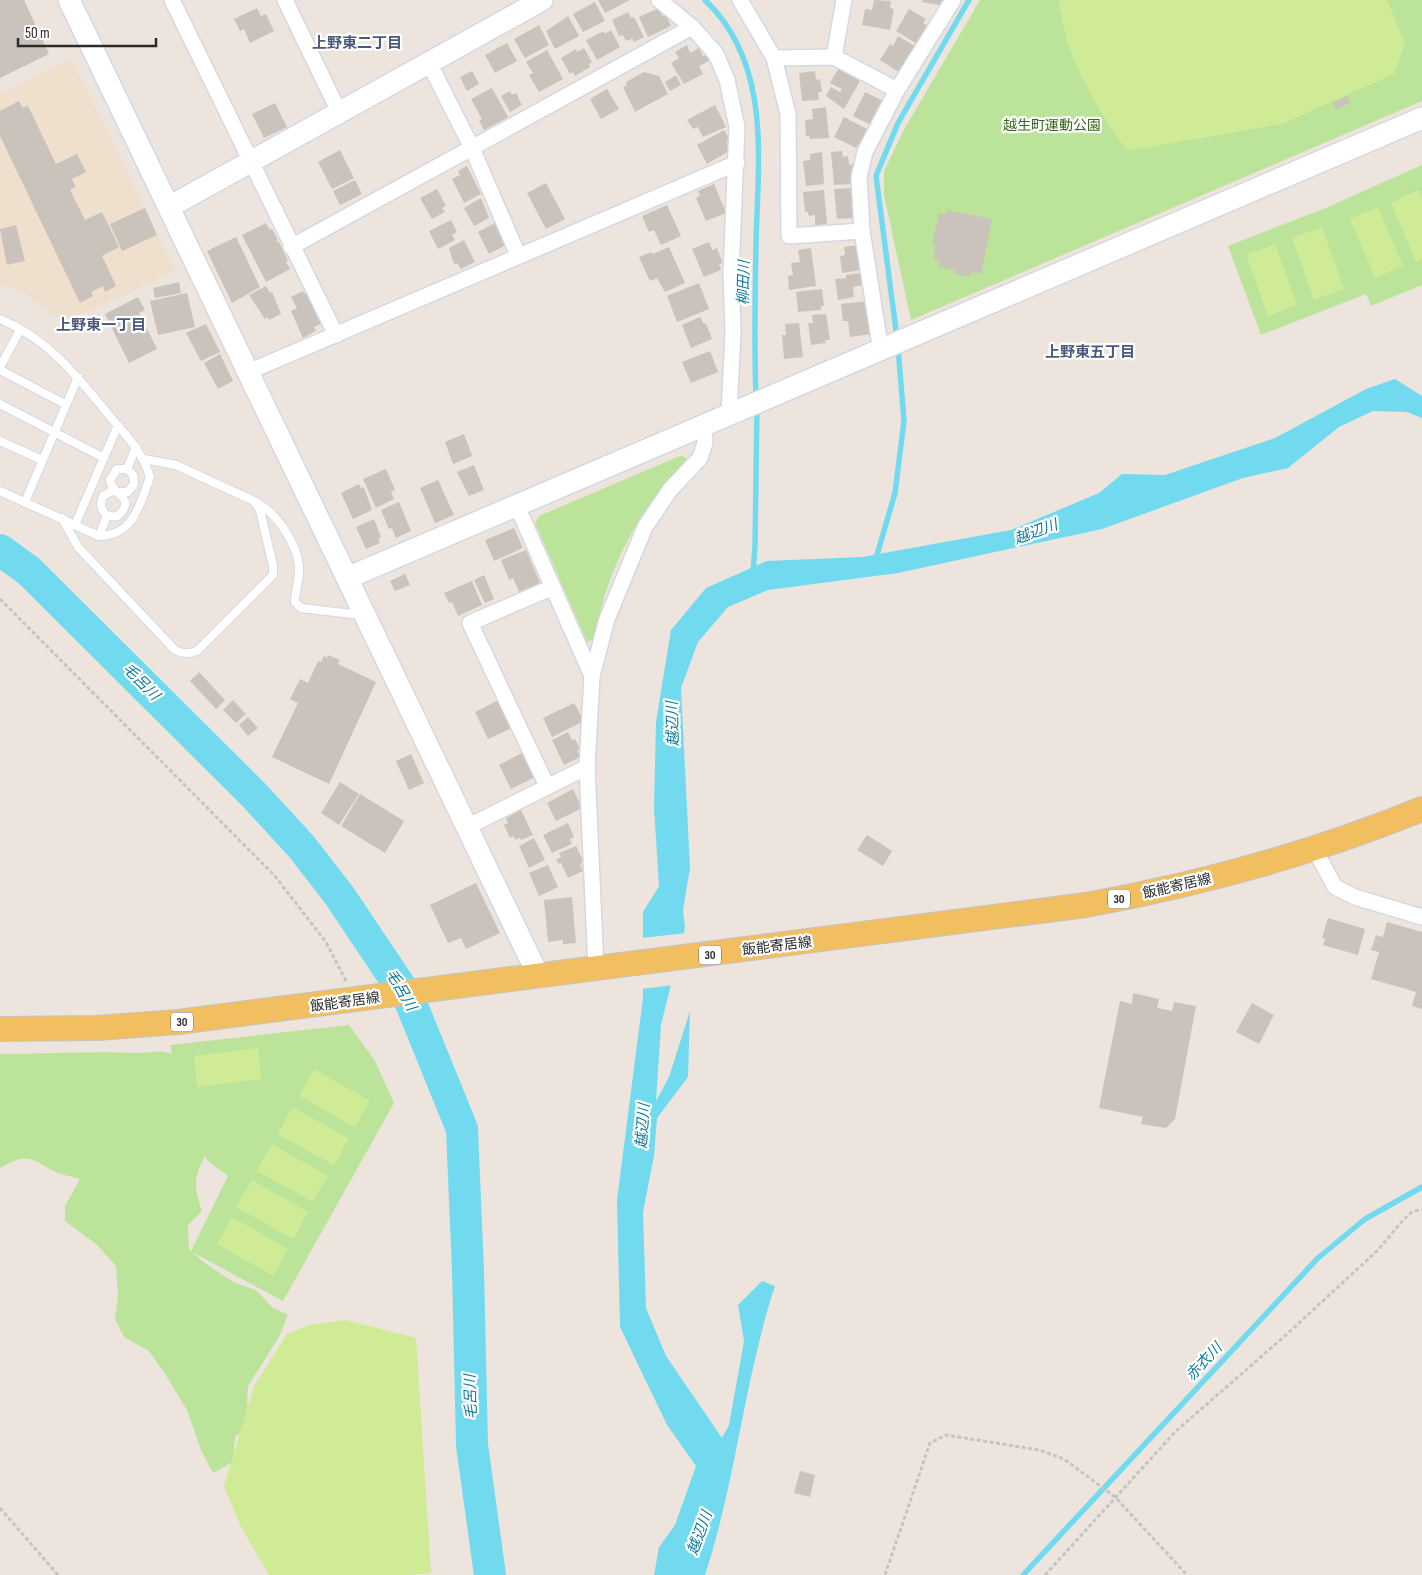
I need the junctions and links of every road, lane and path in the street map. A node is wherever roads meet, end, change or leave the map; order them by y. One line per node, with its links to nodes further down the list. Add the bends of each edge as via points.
1 (69, 0): 19 (street)
2 (172, 0): 17 (street)
3 (285, 0): 14 (street)
4 (542, 0): 12 (street)
5 (660, 0): 9 (street)
6 (740, 0): 11 (street)
7 (844, 0): 10 (street)
8 (953, 0): 13 (street)
9 (692, 27): 16 (street); 18 (street, via 716,54 727,80 738,126)
10 (834, 57): 11 (street); 13 (street)
11 (774, 58): 20 (street, via 788,114 789,236)
12 (429, 63): 14 (street); 16 (street)
13 (897, 90): 20 (street, via 865,152 859,177)
14 (339, 112): 17 (street)
15 (1422, 118): 26 (street)
16 (471, 146): 21 (street); 22 (street)
17 (250, 162): 19 (street); 21 (street)
18 (737, 163): 22 (street); 32 (street, via 731,273)
19 (169, 207): 28 (street)
20 (862, 231): 26 (street)
21 (291, 248): 25 (street)
22 (518, 255): 25 (street)
23 (0, 319): 24 (lane)
24 (20, 330): 27 (lane); 29 (lane, via 45,345)
25 (336, 335): 28 (street)
26 (883, 350): 32 (street)
27 (0, 368): 31 (lane)
28 (248, 372): 51 (street)
29 (78, 377): 31 (lane); 34 (lane)
30 (0, 404): 35 (lane)
31 (65, 404): 35 (lane)
32 (733, 412): 33 (street)
33 (704, 424): 46 (street); 55 (street, via 705,442 700,458 670,490 645,527 607,619)
34 (118, 425): 37 (lane); 38 (lane)
35 (54, 432): 38 (lane); 40 (lane)
36 (0, 441): 40 (lane)
37 (136, 447): 39 (lane); 41 (lane)
38 (104, 458): 49 (lane)
39 (144, 459): 44 (lane, via 176,464); 50 (lane, via 150,477 128,526 121,533)
40 (42, 460): 45 (lane)
41 (127, 469): 43 (lane, via 133,475 134,484 128,492); 43 (lane, via 117,469 112,475 110,484)
42 (0, 491): 45 (lane)
43 (118, 492): 47 (lane, via 125,499 124,509 118,516); 47 (lane, via 107,492 101,501 102,513)
44 (254, 501): 48 (lane, via 260,510 273,575 190,654 174,650 78,547); 54 (lane, via 274,518 292,543 299,568 295,602 301,608)
45 (26, 502): 48 (lane)
46 (517, 506): 51 (street); 52 (street)
47 (108, 516): 50 (lane)
48 (62, 518): 49 (lane)
49 (75, 525): 50 (lane)
50 (99, 536)
51 (348, 578): 54 (street)
52 (553, 587): 55 (street); 57 (street, via 470,623)
53 (0, 599): 64 (path, via 274,875 326,942)
54 (366, 616): 59 (street)
55 (592, 676): 56 (street)
56 (587, 767): 57 (street); 62 (street)
57 (547, 786): 59 (street)
58 (1422, 809): 60 (main road, 飯能寄居線 / 30)
59 (467, 826): 63 (street)
60 (1314, 848): 61 (street, via 1335,887 1355,897); 62 (main road, 飯能寄居線 / 30, via 1222,875 1114,900)
61 (1422, 917)
62 (605, 968): 63 (main road, 飯能寄居線 / 30)
63 (539, 977): 64 (main road, 飯能寄居線 / 30, via 438,990)
64 (355, 992): 65 (main road, 飯能寄居線 / 30, via 178,1022 97,1028)
65 (0, 1029)
66 (1422, 1209): 67 (path, via 1403,1220 1378,1250 1286,1336 1176,1431)
67 (1115, 1497): 70 (path, via 1064,1459 1039,1450 946,1435 930,1443); 71 (path); 72 (path)
68 (0, 1508): 69 (path)
69 (58, 1575)
70 (885, 1575)
71 (1045, 1575)
72 (1187, 1575)

